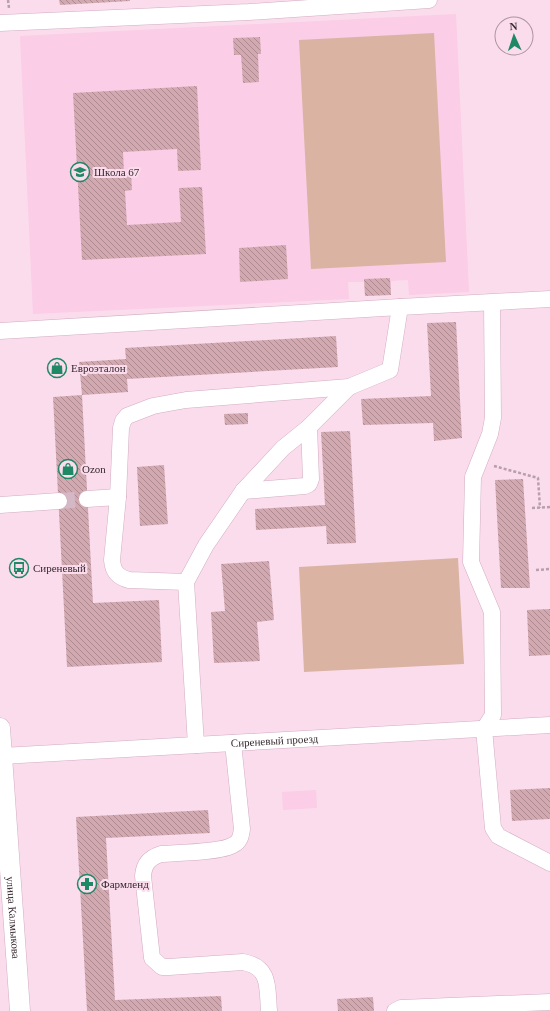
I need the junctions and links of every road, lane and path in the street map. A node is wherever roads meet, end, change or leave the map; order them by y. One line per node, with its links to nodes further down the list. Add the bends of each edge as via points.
1 (429, 0): 2 (street)
2 (249, 6): 3 (street)
3 (0, 23)
4 (550, 299): 5 (street)
5 (492, 303): 6 (street); 10 (street, via 492,426)
6 (400, 307): 7 (street); 8 (street, via 390,370)
7 (0, 331)
8 (349, 387): 9 (street); 12 (street, via 186,400 133,412 122,421)
9 (309, 427): 11 (street, via 283,448); 11 (street, via 310,484)
10 (478, 461): 18 (path, via 538,478); 24 (street, via 473,478 471,562 492,616 493,715)
11 (243, 491): 21 (street, via 206,545)
12 (118, 497): 13 (street); 21 (street, via 112,560 116,574 129,580)
13 (87, 499)
14 (59, 501): 15 (street)
15 (0, 505)
16 (550, 507): 18 (path)
17 (532, 508): 18 (path)
18 (540, 508)
19 (550, 569): 20 (path)
20 (536, 570)
21 (186, 582): 26 (street)
22 (550, 725): 24 (street, Сиреневый проезд)
23 (0, 728): 27 (main road, улица Калмыкова)
24 (484, 729): 25 (street, Сиреневый проезд); 28 (street, via 493,830 498,836)
25 (233, 743): 26 (street, Сиреневый проезд); 31 (street, via 241,836 238,842 226,848 161,854 147,862 143,876 150,951 156,963 169,967 243,962 252,964 265,976)
26 (196, 745): 27 (street, Сиреневый проезд)
27 (1, 756): 30 (main road, улица Калмыкова)
28 (550, 863)
29 (550, 1002): 32 (street, via 401,1008)
30 (20, 1011)
31 (269, 1011)
32 (395, 1011)

